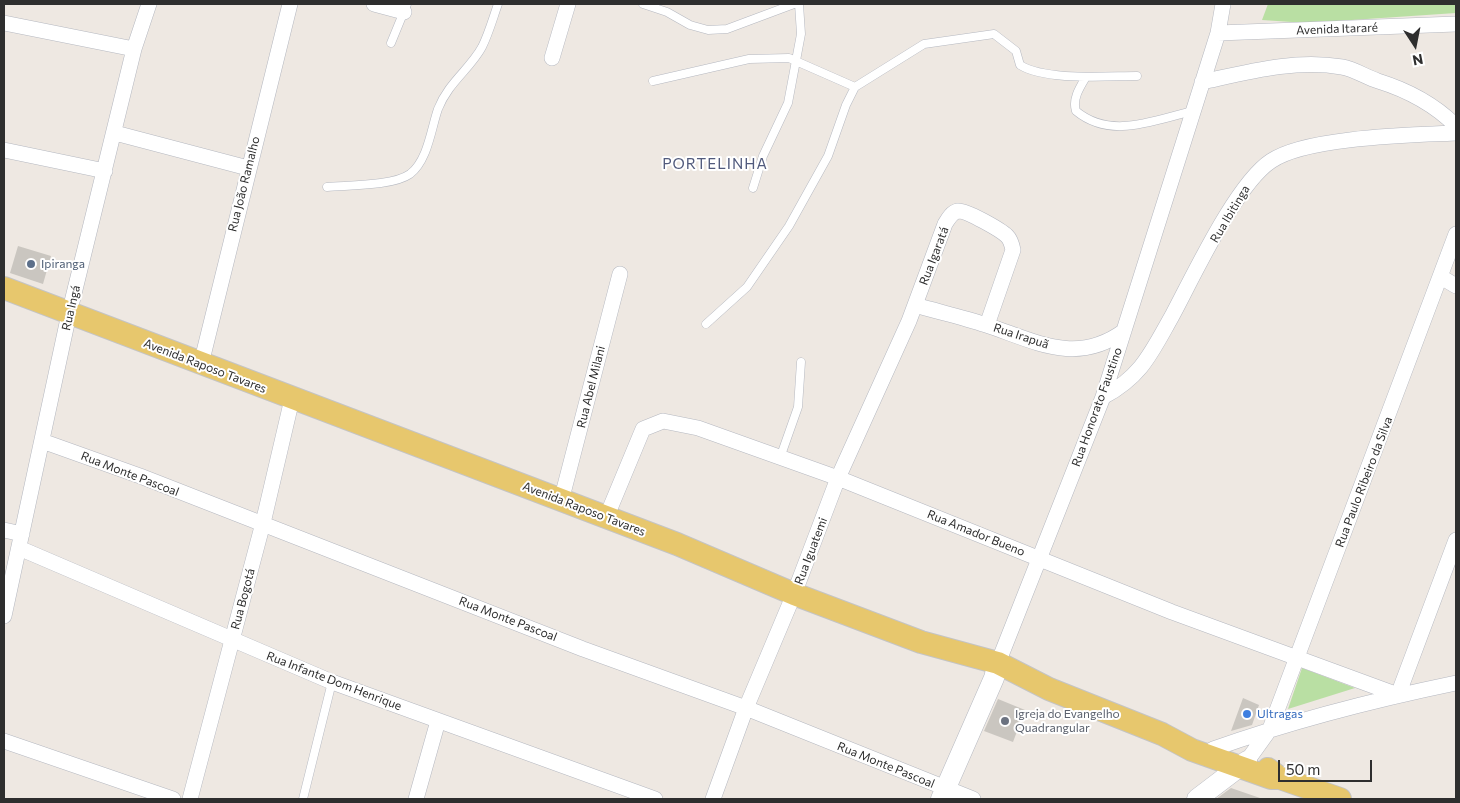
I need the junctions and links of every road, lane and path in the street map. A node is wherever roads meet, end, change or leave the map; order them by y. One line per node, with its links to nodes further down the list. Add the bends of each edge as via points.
1 (149, 4): 15 (street, Rua Ingá)
2 (290, 4): 28 (street, Rua João Ramalho)
3 (374, 4): 10 (street)
4 (498, 4): 30 (lane, via 482,46 455,78 439,106 421,162 415,169 396,180)
5 (568, 4): 16 (street)
6 (643, 4): 7 (lane, via 708,30 727,29)
7 (794, 4)
8 (799, 4): 17 (lane, via 801,34)
9 (1223, 4): 13 (street, Rua Honorato Faustino)
10 (406, 8): 14 (lane)
11 (4, 23): 15 (street)
12 (1456, 24): 13 (street, Avenida Itararé)
13 (1218, 33): 21 (street, Rua Honorato Faustino)
14 (392, 43)
15 (134, 48): 25 (street, Rua Ingá)
16 (552, 58)
17 (796, 61): 20 (lane, via 789,58 749,59); 22 (lane); 31 (lane, via 788,103 763,156)
18 (1086, 76): 19 (lane); 22 (lane, via 1031,72 1020,65 1016,52 994,34 924,44); 23 (lane, via 1074,105 1076,111 1102,125 1130,127)
19 (1137, 76)
20 (653, 81)
21 (1202, 82): 23 (street, Rua Honorato Faustino); 24 (street, via 1279,67 1312,64 1344,67 1400,88 1435,107)
22 (855, 87): 39 (lane, via 828,156 789,226 747,287)
23 (1193, 111): 41 (street, Rua Honorato Faustino)
24 (1456, 126)
25 (115, 133): 28 (street); 29 (street, Rua Ingá)
26 (1456, 133): 44 (street, Rua Ibitinga, via 1341,142 1286,153 1270,161 1243,191 1154,350 1136,375)
27 (4, 150): 29 (street)
28 (248, 168): 43 (street, Rua João Ramalho)
29 (105, 171): 38 (street, Rua Ingá)
30 (327, 187)
31 (753, 188)
32 (1456, 234): 34 (street, Rua Paulo Ribeiro da Silva)
33 (620, 274): 49 (street, Rua Abel Milani)
34 (1441, 277): 35 (street); 60 (street, Rua Paulo Ribeiro da Silva)
35 (1456, 286)
36 (4, 288): 38 (main road, Avenida Raposo Tavares)
37 (916, 305): 40 (street, Rua Irapuã); 40 (street, Rua Igaratá, via 944,224 952,214 966,212 1006,235 1013,250); 48 (street, Rua Iguatemi)
38 (69, 314): 43 (main road, Avenida Raposo Tavares); 46 (street, Rua Ingá)
39 (706, 324)
40 (987, 325): 41 (street, Rua Irapuã, via 1044,346 1077,351 1110,341)
41 (1124, 331): 44 (street, Rua Honorato Faustino)
42 (801, 362): 47 (lane, via 798,407)
43 (201, 364): 45 (main road, Avenida Raposo Tavares)
44 (1103, 397): 55 (street, Rua Honorato Faustino)
45 (292, 399): 49 (main road, Avenida Raposo Tavares); 51 (street, Rua Bogotá)
46 (42, 442): 51 (street, Rua Monte Pascoal); 54 (street, Rua Ingá)
47 (780, 458): 48 (street, Rua Amador Bueno); 50 (street, Rua Amador Bueno, via 698,428 663,421 643,430)
48 (838, 478): 55 (street, Rua Amador Bueno); 57 (street, Rua Iguatemi)
49 (561, 501): 50 (main road, Avenida Raposo Tavares)
50 (606, 518): 57 (main road, Avenida Raposo Tavares, via 677,544)
51 (263, 523): 59 (street, Rua Bogotá); 65 (street, Rua Monte Pascoal, via 583,649)
52 (4, 530): 54 (street, Rua Infante Dom Henrique)
53 (1456, 540): 56 (street)
54 (20, 541): 58 (street, Rua Ingá); 59 (street, Rua Infante Dom Henrique)
55 (1038, 558): 60 (street, Rua Amador Bueno, via 1172,612); 61 (street, Rua Honorato Faustino)
56 (1451, 575): 64 (street)
57 (794, 594): 61 (main road, Avenida Raposo Tavares, via 921,642 940,657); 65 (street, Rua Iguatemi)
58 (4, 616)
59 (233, 641): 62 (street, Rua Infante Dom Henrique); 74 (street, Rua Bogotá)
60 (1298, 657): 64 (street, Rua Amador Bueno); 67 (street, Rua Paulo Ribeiro da Silva)
61 (996, 670): 68 (main road, Avenida Raposo Tavares, via 1030,691 1049,689); 72 (street, Rua Honorato Faustino)
62 (332, 682): 66 (street, Rua Infante Dom Henrique); 75 (lane)
63 (1456, 682): 64 (street)
64 (1398, 695): 67 (street)
65 (746, 708): 72 (street, Rua Monte Pascoal); 78 (street, Rua Iguatemi)
66 (438, 721): 76 (street); 77 (street, Rua Infante Dom Henrique)
67 (1270, 729): 70 (street); 71 (street, Rua Paulo Ribeiro da Silva)
68 (1162, 734): 70 (main road, via 1188,739); 71 (main road, via 1192,750)
69 (4, 741): 73 (street)
70 (1213, 749): 71 (main road)
71 (1243, 764): 80 (street); 81 (main road, via 1272,778)
72 (943, 794): 79 (street, Rua Monte Pascoal)
73 (173, 799)
74 (190, 799)
75 (303, 799)
76 (416, 799)
77 (655, 799)
78 (713, 799)
79 (974, 799)
80 (1197, 799)
81 (1340, 799)

